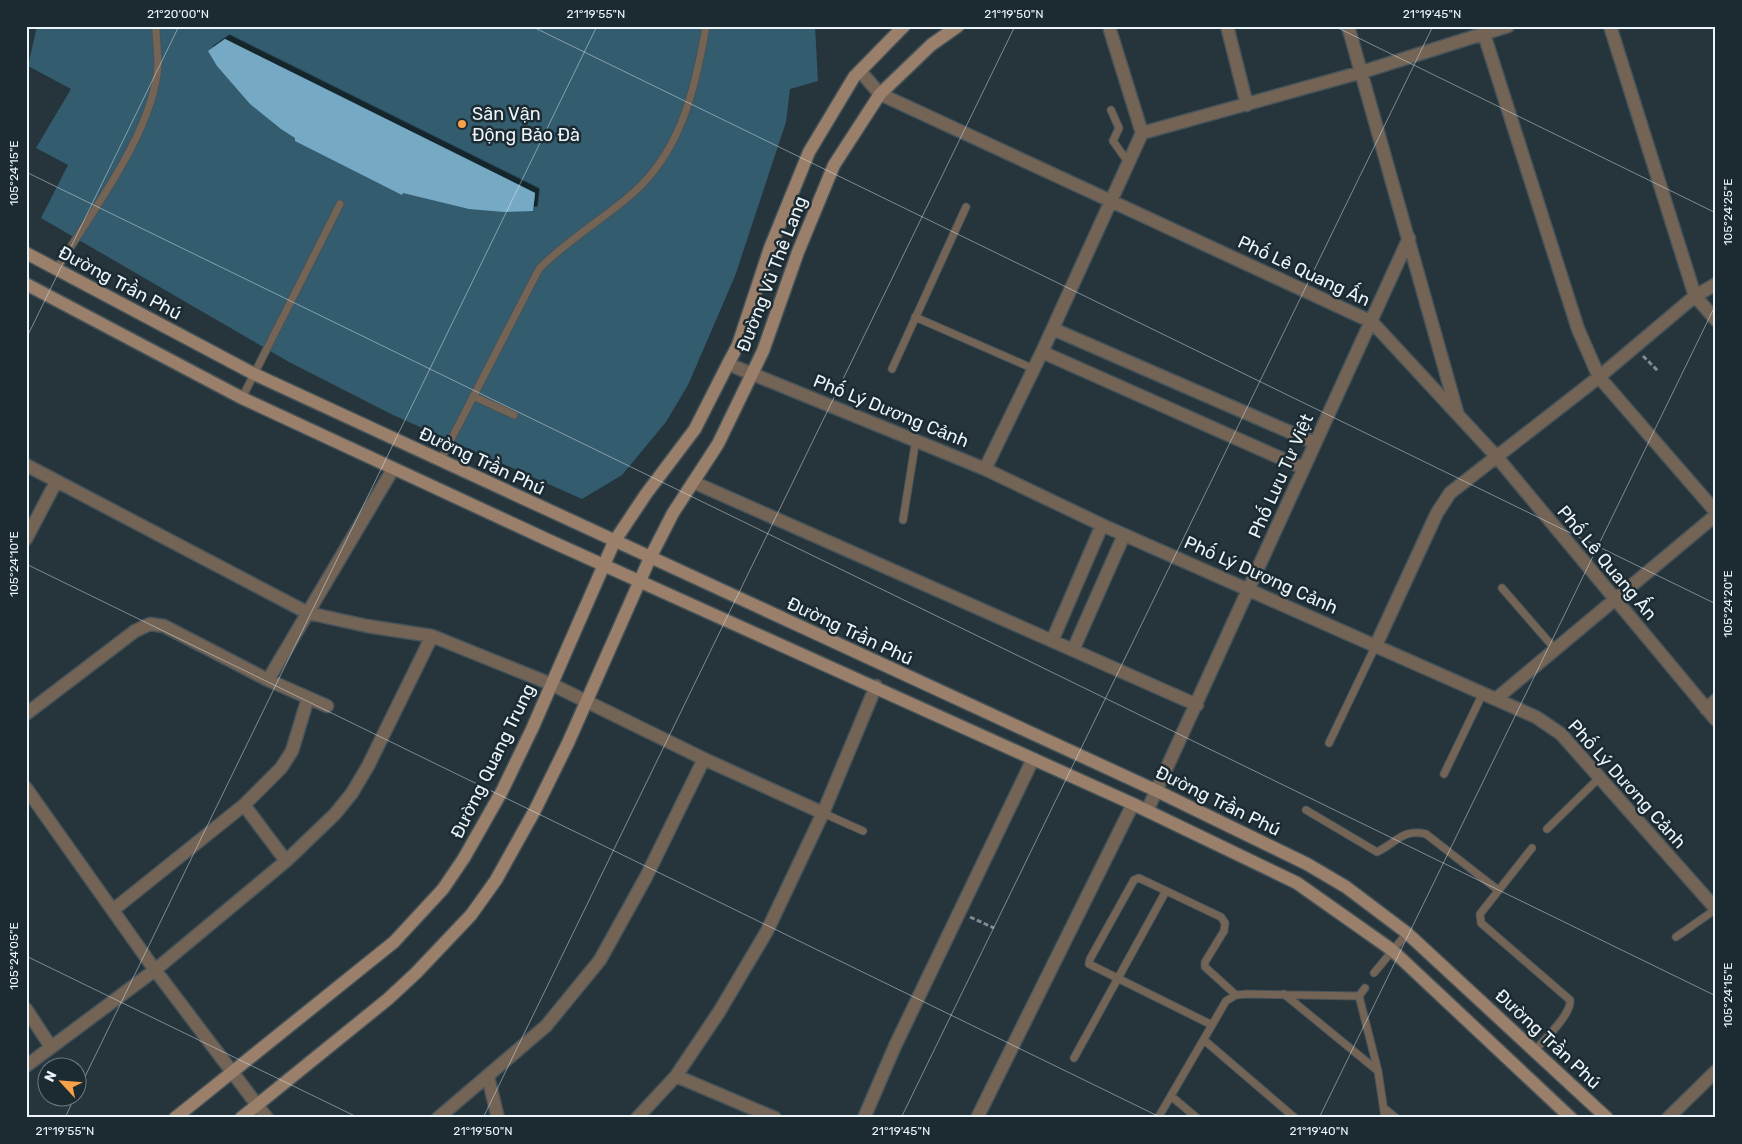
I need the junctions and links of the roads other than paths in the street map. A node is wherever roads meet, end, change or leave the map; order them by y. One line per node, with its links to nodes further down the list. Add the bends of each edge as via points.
1 (156, 26): 23 (lane, via 158,65 138,137)
2 (706, 26): 38 (lane, via 695,86 681,127 659,167 628,198 539,269)
3 (904, 26): 11 (main road, Đường Vũ Thê Lang)
4 (958, 26): 13 (main road, Đường Vũ Thê Lang, via 931,45)
5 (1227, 26): 14 (street)
6 (1348, 26): 12 (street)
7 (1508, 26): 10 (street)
8 (1610, 26): 26 (street)
9 (1110, 30): 16 (street)
10 (1484, 34): 12 (street); 37 (street, via 1578,329)
11 (860, 71): 13 (street, Phố Lê Quang Ấn); 32 (main road, Đường Vũ Thê Lang, via 809,152 770,248 738,345)
12 (1362, 72): 14 (street); 21 (street)
13 (880, 94): 18 (street, Phố Lê Quang Ấn); 36 (main road, Đường Vũ Thê Lang, via 834,165)
14 (1247, 105): 16 (street)
15 (1111, 110): 17 (lane, via 1119,128 1113,141)
16 (1142, 133): 17 (street)
17 (1128, 162): 18 (street)
18 (1111, 202): 29 (street, Phố Lê Quang Ấn); 30 (street)
19 (340, 204): 35 (lane)
20 (966, 207): 27 (lane)
21 (1409, 238): 29 (street, Phố Lưu Tư Việt); 41 (street)
22 (26, 253): 23 (main road, Đường Trần Phú)
23 (56, 270): 35 (main road, Đường Trần Phú)
24 (26, 284): 39 (main road)
25 (1716, 284): 26 (street)
26 (1695, 296): 28 (street); 37 (street)
27 (915, 316): 33 (lane); 34 (lane)
28 (1716, 320)
29 (1372, 322): 41 (street, Phố Lê Quang Ấn); 43 (street, Phố Lưu Tư Việt)
30 (1053, 329): 31 (street); 43 (street)
31 (1042, 352): 34 (street); 47 (street)
32 (728, 364): 36 (street, Phố Lý Dương Cảnh); 57 (main road, Đường Vũ Thê Lang, via 696,429)
33 (892, 369)
34 (1034, 369): 49 (street)
35 (254, 374): 39 (lane); 45 (main road, Đường Trần Phú)
36 (752, 374): 42 (street, Phố Lý Dương Cảnh); 51 (main road, Đường Vũ Thê Lang, via 718,444)
37 (1599, 377): 44 (street); 52 (street)
38 (473, 396): 40 (lane); 45 (lane)
39 (242, 398): 48 (main road)
40 (514, 415)
41 (1458, 415): 44 (street, Phố Lê Quang Ấn)
42 (916, 439): 49 (street, Phố Lý Dương Cảnh); 53 (lane)
43 (1314, 443): 47 (street, Phố Lưu Tư Việt)
44 (1496, 456): 63 (street, Phố Lê Quang Ấn); 67 (street, via 1450,493 1437,513)
45 (440, 461): 57 (main road, Đường Trần Phú)
46 (26, 465): 50 (street)
47 (1303, 468): 62 (street, Phố Lưu Tư Việt)
48 (393, 469): 59 (main road); 64 (street)
49 (986, 469): 54 (street, Phố Lý Dương Cảnh)
50 (56, 482): 56 (street); 64 (street)
51 (693, 482): 58 (main road, Đường Vũ Thê Lang); 66 (street)
52 (1716, 513): 63 (street)
53 (903, 520)
54 (1102, 525): 55 (street, Phố Lý Dương Cảnh); 66 (street)
55 (1124, 535): 62 (street, Phố Lý Dương Cảnh); 69 (street)
56 (26, 539)
57 (614, 542): 58 (main road, Đường Trần Phú); 59 (main road, Đường Quang Trung)
58 (650, 558): 60 (main road); 88 (main road, Đường Trần Phú)
59 (604, 566): 60 (main road); 71 (main road, Đường Quang Trung)
60 (638, 581): 72 (main road); 76 (main road)
61 (1502, 588): 68 (lane)
62 (1250, 590): 67 (street, Phố Lý Dương Cảnh); 78 (street, Phố Lưu Tư Việt)
63 (1614, 600): 68 (street); 77 (street, Phố Lê Quang Ấn)
64 (308, 613): 65 (street); 70 (street)
65 (432, 636): 71 (street); 98 (street, via 352,793)
66 (1052, 641): 69 (street)
67 (1376, 645): 73 (street, Phố Lý Dương Cảnh); 82 (lane)
68 (1555, 649): 75 (street)
69 (1073, 650): 78 (street)
70 (268, 680): 74 (street); 80 (street, via 164,626 150,624 135,631)
71 (551, 684): 76 (street); 122 (main road, Đường Quang Trung, via 495,805 443,889 374,960)
72 (876, 686): 84 (main road); 94 (street)
73 (1483, 693): 75 (street, Phố Lý Dương Cảnh); 85 (lane)
74 (308, 698): 79 (street); 90 (street, via 292,751 282,768)
75 (1497, 698): 86 (street, Phố Lý Dương Cảnh, via 1536,717 1561,734)
76 (587, 701): 83 (street); 126 (main road, via 515,848 471,915 388,999)
77 (1711, 704): 81 (street, Phố Lê Quang Ấn)
78 (1197, 705): 88 (street, Phố Lưu Tư Việt)
79 (327, 706)
80 (26, 714)
81 (1716, 720)
82 (1329, 743)
83 (704, 759): 94 (street); 124 (street, via 646,877 600,960 546,1026)
84 (1033, 759): 89 (main road); 135 (street, via 895,1046)
85 (1444, 774)
86 (1600, 777): 95 (lane); 101 (street, Phố Lý Dương Cảnh)
87 (26, 788): 91 (street)
88 (1157, 791): 93 (street, Phố Lưu Tư Việt); 103 (main road, Đường Trần Phú, via 1307,864 1346,887)
89 (1134, 804): 93 (main road); 136 (street)
90 (244, 805): 98 (street); 102 (street)
91 (32, 806): 102 (street)
92 (1306, 810): 99 (lane, via 1377,852 1414,831 1426,834)
93 (1147, 811): 105 (main road, via 1297,883)
94 (823, 813): 96 (lane); 123 (street, via 767,930 719,1012)
95 (1546, 829)
96 (863, 831)
97 (1532, 848): 99 (lane)
98 (286, 861): 106 (street)
99 (1498, 890): 117 (lane, via 1480,914 1481,923 1570,1000 1566,1014)
100 (1166, 891): 108 (lane); 108 (lane, via 1138,878 1134,880 1090,959 1089,964); 111 (lane, via 1221,917 1225,923 1224,931 1205,967)
101 (1716, 909): 104 (lane)
102 (112, 910): 106 (street)
103 (1407, 933): 105 (lane); 117 (main road, Đường Trần Phú)
104 (1676, 937)
105 (1392, 950): 107 (lane); 142 (main road)
106 (154, 970): 116 (street); 122 (street)
107 (1374, 973)
108 (1117, 979): 114 (lane); 118 (lane)
109 (1365, 988): 112 (lane)
110 (1284, 994): 111 (lane); 112 (lane); 120 (lane)
111 (1236, 995): 114 (lane, via 1226,1002)
112 (1359, 996): 120 (lane)
113 (26, 1009): 116 (street)
114 (1212, 1025): 115 (lane)
115 (1204, 1040): 125 (lane); 139 (lane)
116 (51, 1047): 119 (street)
117 (1534, 1051): 143 (main road, Đường Trần Phú)
118 (1074, 1058)
119 (26, 1066)
120 (1378, 1070): 127 (lane)
121 (1716, 1071): 144 (street)
122 (233, 1073): 126 (street); 128 (main road, Đường Quang Trung)
123 (676, 1076): 133 (street); 134 (street)
124 (488, 1077): 131 (street); 132 (street)
125 (1171, 1096): 137 (lane); 138 (lane)
126 (258, 1105): 129 (main road); 130 (street)
127 (1384, 1108): 140 (lane); 141 (lane)
128 (175, 1118)
129 (241, 1118)
130 (268, 1118)
131 (438, 1118)
132 (498, 1118)
133 (637, 1118)
134 (775, 1118)
135 (864, 1118)
136 (976, 1118)
137 (1158, 1118)
138 (1197, 1118)
139 (1295, 1118)
140 (1384, 1118)
141 (1396, 1118)
142 (1571, 1118)
143 (1607, 1118)
144 (1668, 1118)

